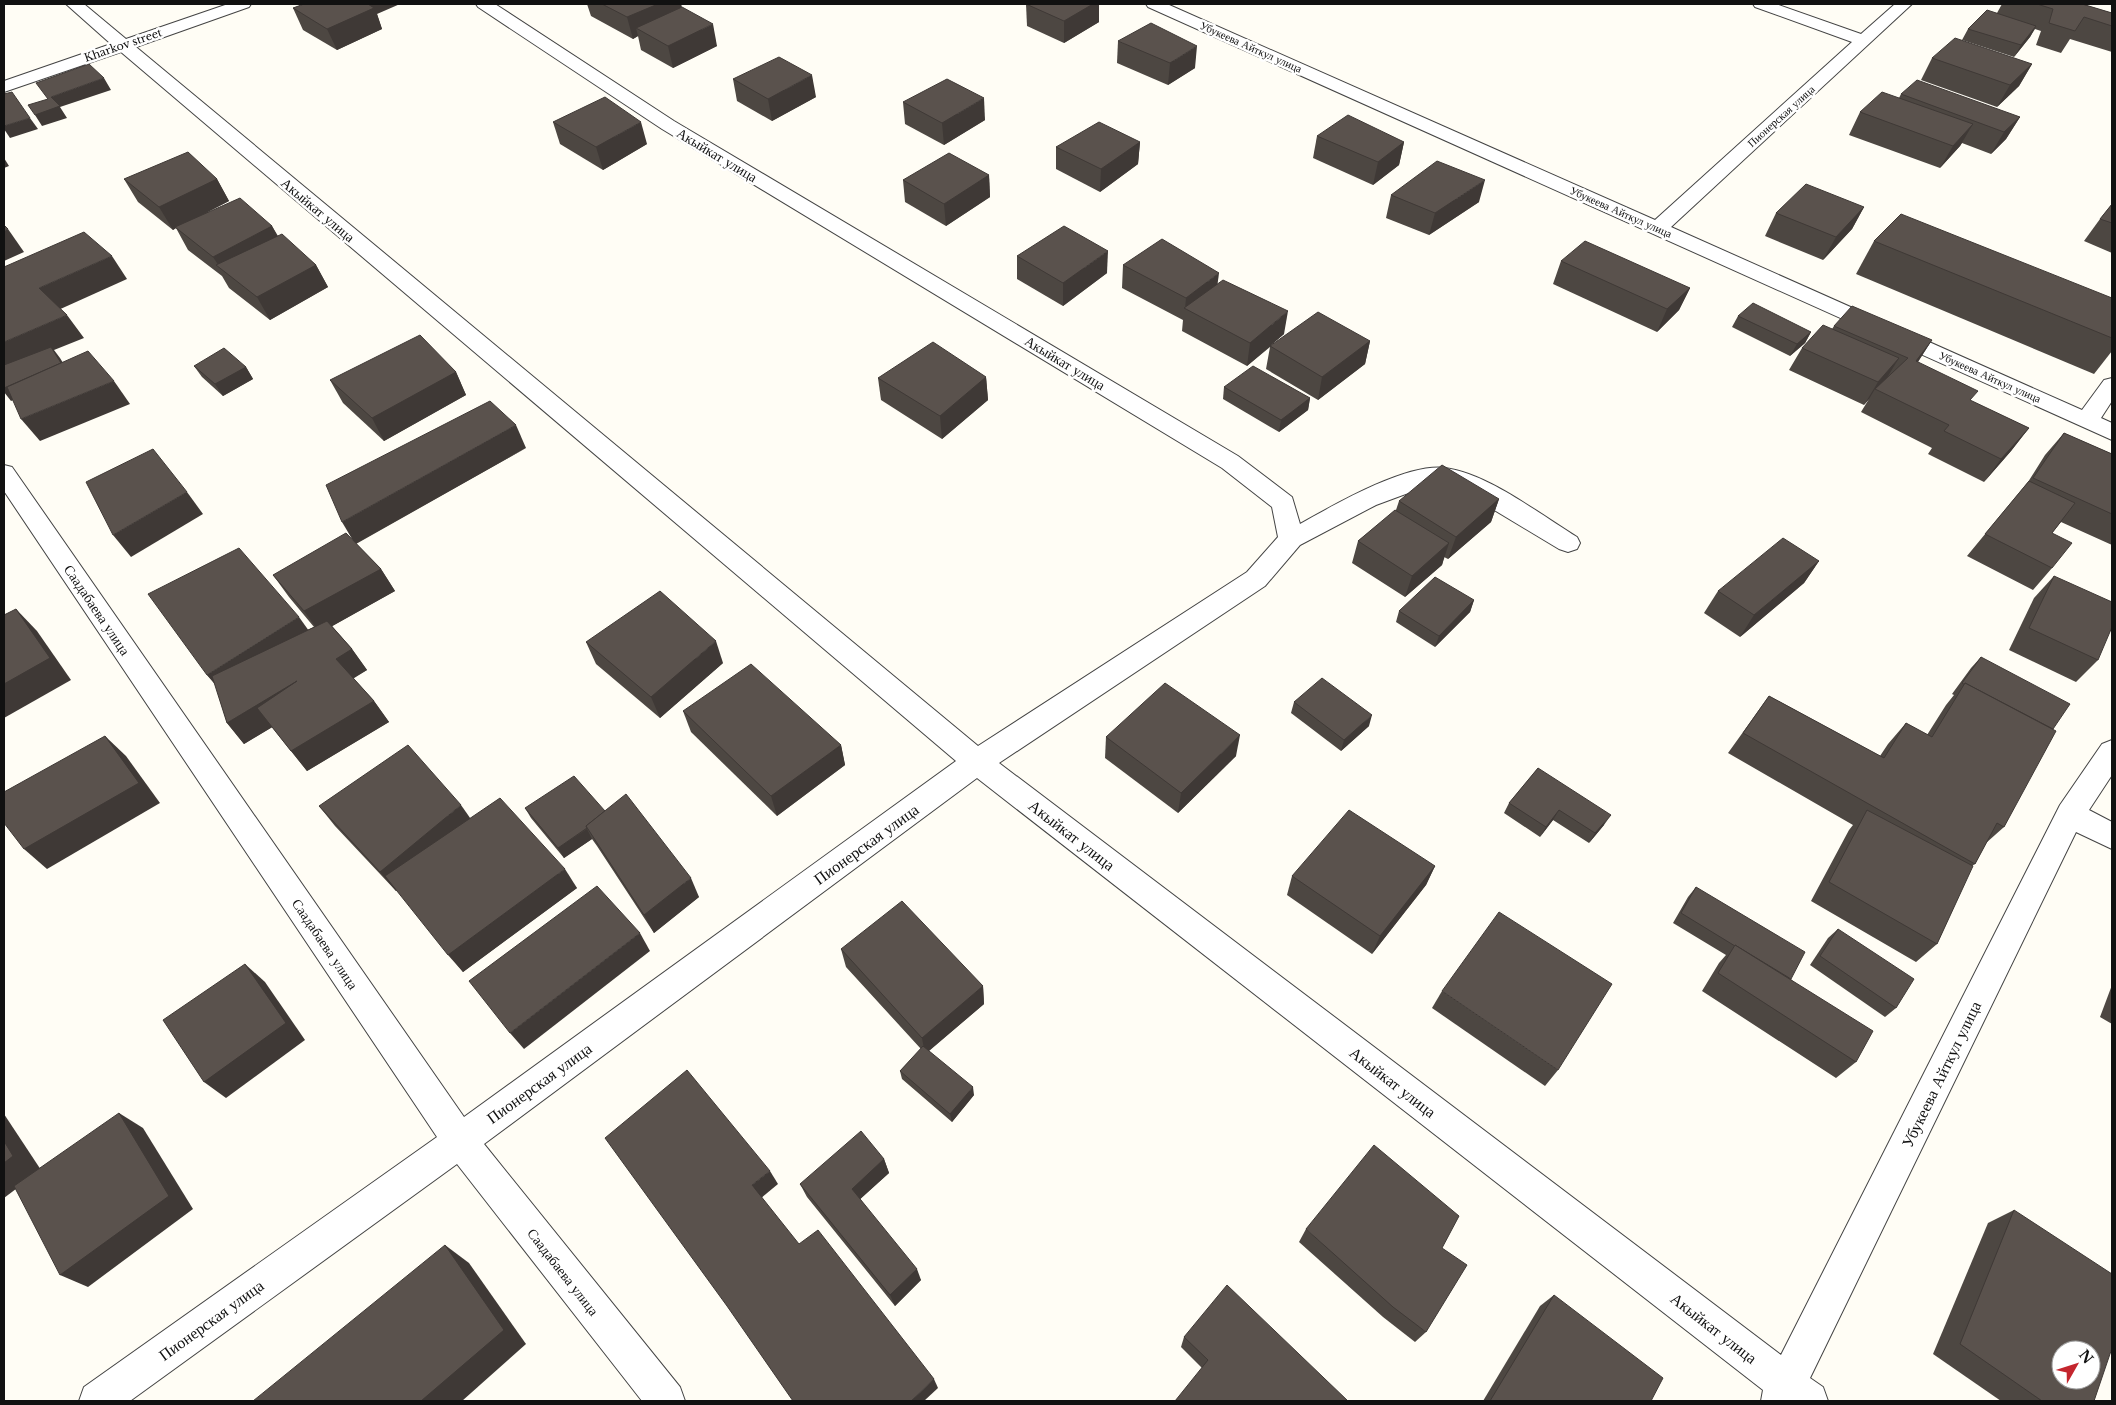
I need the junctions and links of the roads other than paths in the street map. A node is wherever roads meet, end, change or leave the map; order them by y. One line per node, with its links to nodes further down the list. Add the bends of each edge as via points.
1 (74, 4): 8 (street, Акыйкат улица)
2 (243, 4): 8 (street, Kharkov street)
3 (484, 4): 15 (street, Акыйкат улица, via 668,125 1230,462 1282,503)
4 (1154, 4): 10 (street, Убукеева Айткул улица)
5 (1761, 4): 7 (street)
6 (1904, 4): 7 (street, Пионерская улица)
7 (1864, 41): 10 (street, Пионерская улица)
8 (121, 45): 9 (street, Kharkov street); 18 (street, Акыйкат улица)
9 (4, 87)
10 (1658, 228): 12 (street, Убукеева Айткул улица)
11 (2112, 385): 12 (street)
12 (2087, 420): 13 (street, Убукеева Айткул улица)
13 (2112, 432)
14 (4, 473): 21 (street, Саадабаева улица)
15 (1291, 539): 16 (street, via 1393,488 1427,477 1444,476 1472,486); 18 (street, via 1256,578)
16 (1568, 543)
17 (2112, 752): 19 (street, Убукеева Айткул улица)
18 (978, 762): 21 (street, Пионерская улица); 22 (street, Акыйкат улица)
19 (2070, 814): 20 (street); 22 (street, Убукеева Айткул улица)
20 (2112, 836)
21 (460, 1141): 23 (street, Пионерская улица); 24 (street, Саадабаева улица)
22 (1791, 1396)
23 (98, 1401)
24 (666, 1401)

